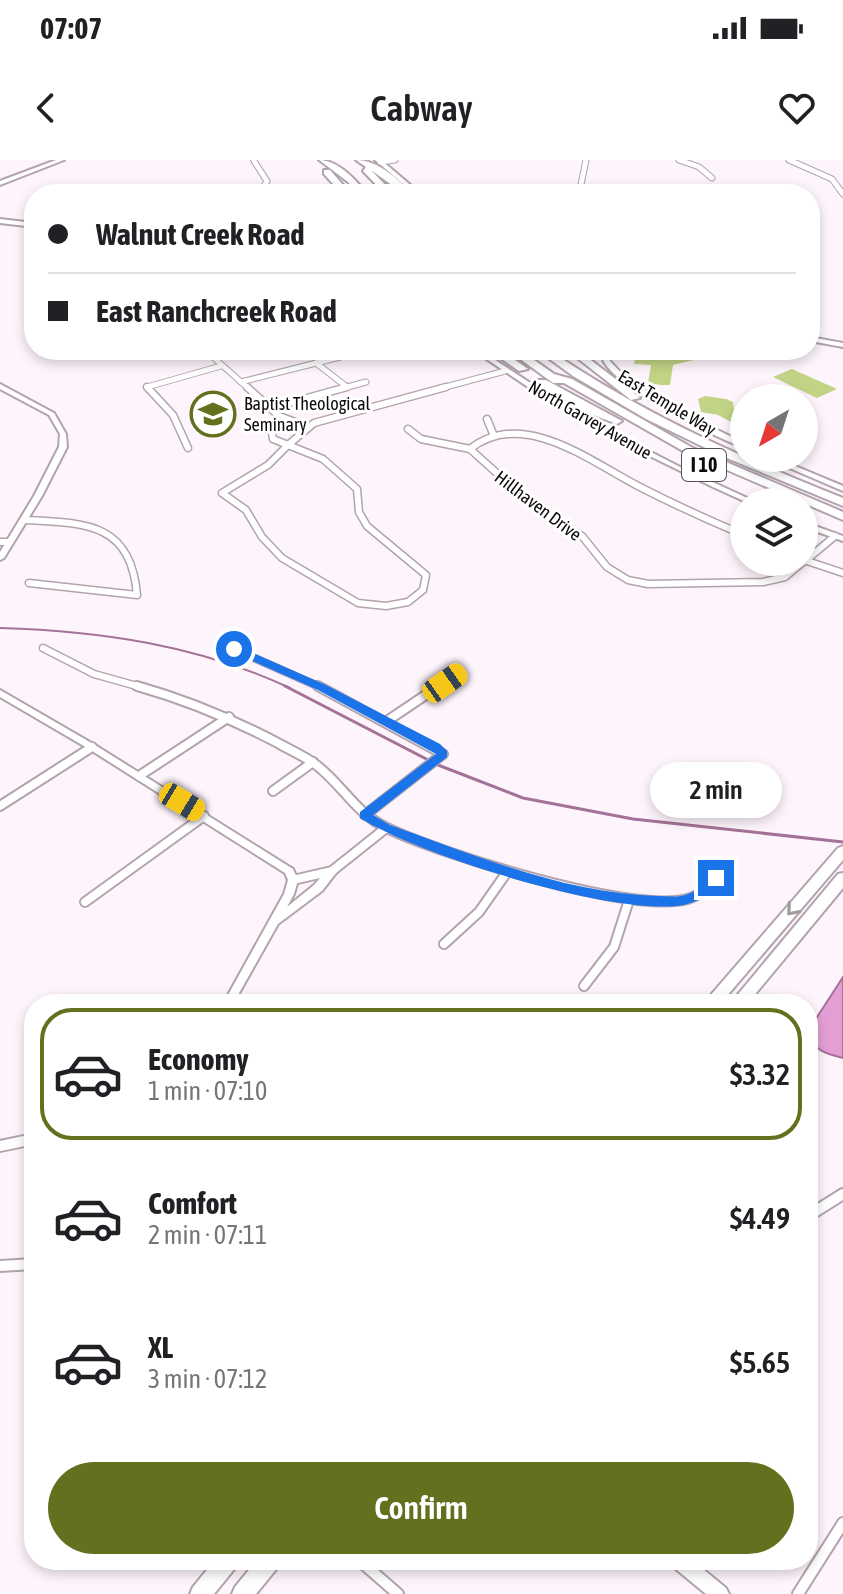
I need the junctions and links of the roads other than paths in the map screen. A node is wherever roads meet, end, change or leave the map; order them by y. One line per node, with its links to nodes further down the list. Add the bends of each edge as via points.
1 (61, 160): 12 (street)
2 (314, 160): 14 (highway)
3 (323, 160): 15 (highway)
4 (358, 160): 16 (highway); 17 (highway)
5 (395, 160): 9 (street)
6 (679, 160): 11 (street)
7 (789, 160): 20 (street, via 832,179)
8 (254, 161): 13 (street)
9 (379, 161): 18 (street)
10 (586, 163): 19 (street)
11 (712, 178)
12 (0, 183)
13 (265, 184)
14 (337, 184)
15 (354, 184)
16 (381, 184)
17 (397, 184)
18 (406, 184)
19 (581, 184)
20 (843, 194)
21 (0, 221): 22 (street)
22 (24, 224)
23 (820, 341): 24 (street)
24 (843, 345)
25 (215, 360): 34 (street)
26 (328, 360): 33 (street)
27 (490, 360): 36 (street, North Garvey Avenue)
28 (510, 360): 45 (highway, via 592,411)
29 (527, 360): 37 (highway, I 10)
30 (556, 360): 35 (highway, I 10)
31 (585, 360): 53 (highway, via 647,406)
32 (605, 360): 49 (street, East Temple Way, via 683,416)
33 (316, 363): 38 (street); 41 (street)
34 (221, 366): 38 (street); 51 (street, via 147,387 173,415)
35 (571, 370): 53 (highway, I 10, via 627,405); 59 (highway, via 575,379 644,420)
36 (505, 371): 46 (street); 57 (street, North Garvey Avenue, via 599,429)
37 (549, 376): 45 (highway, I 10); 59 (highway, via 568,381 687,449)
38 (241, 382): 42 (street)
39 (366, 382): 41 (street)
40 (0, 386): 61 (street, via 42,406 63,434 57,462)
41 (347, 387): 42 (street)
42 (271, 408): 43 (street)
43 (279, 416): 46 (street); 50 (street, via 270,435)
44 (487, 419): 48 (street)
45 (623, 423): 55 (highway, I 10)
46 (309, 427): 50 (street)
47 (408, 429): 52 (street, via 421,439)
48 (494, 436): 52 (street); 63 (street, via 562,445)
49 (730, 439)
50 (286, 445): 50 (street, via 316,456 357,489 359,512 367,526 426,575 423,590 408,602 374,606 343,597 282,558 262,537 246,510 222,493 261,469)
51 (188, 448)
52 (470, 449): 71 (street, Hillhaven Drive, via 512,489 582,536 607,567 628,580 763,582)
53 (725, 453): 58 (highway, I 10)
54 (803, 472): 56 (street)
55 (756, 488)
56 (843, 489)
57 (730, 492)
58 (843, 502)
59 (843, 513)
60 (818, 514): 62 (highway)
61 (24, 520): 66 (street); 72 (street, via 95,529 122,544 133,563 137,595)
62 (843, 524)
63 (730, 528)
64 (818, 530): 65 (street)
65 (839, 538): 67 (street, Hillhaven Drive)
66 (5, 542): 68 (street)
67 (818, 552)
68 (0, 558)
69 (818, 565): 70 (street)
70 (843, 573)
71 (786, 576)
72 (29, 583)
73 (223, 640): 78 (street)
74 (43, 648): 77 (street, via 94,674)
75 (461, 672): 78 (street)
76 (0, 693): 79 (street)
77 (229, 717): 80 (street); 81 (street)
78 (387, 721): 84 (street, via 443,754)
79 (92, 747): 81 (street); 83 (street)
80 (313, 762): 82 (street); 84 (street)
81 (139, 776): 85 (street)
82 (273, 791)
83 (0, 806)
84 (365, 815): 86 (street)
85 (204, 816): 92 (street, via 279,862); 94 (street)
86 (386, 828): 88 (street); 89 (street)
87 (843, 851): 99 (main road, one-way to 99)
88 (332, 871): 92 (street); 95 (street)
89 (507, 872): 93 (street); 96 (street, via 479,912)
90 (716, 878): 93 (street, via 692,898)
91 (843, 878): 100 (main road)
92 (293, 880): 95 (street)
93 (629, 900): 97 (street, via 607,962)
94 (85, 902)
95 (275, 922): 98 (street)
96 (444, 944)
97 (584, 986)
98 (234, 994)
99 (720, 994)
100 (746, 994)
101 (24, 1141): 102 (street)
102 (0, 1146)
103 (843, 1194): 104 (street)
104 (818, 1210)
105 (24, 1265): 106 (street)
106 (0, 1266)
107 (843, 1523): 108 (street)
108 (818, 1562)
109 (220, 1570): 114 (main road)
110 (262, 1570): 115 (main road)
111 (370, 1570): 116 (street)
112 (690, 1570): 117 (main road)
113 (813, 1570): 118 (street)
114 (200, 1594)
115 (242, 1594)
116 (398, 1594)
117 (720, 1594)
118 (798, 1594)

